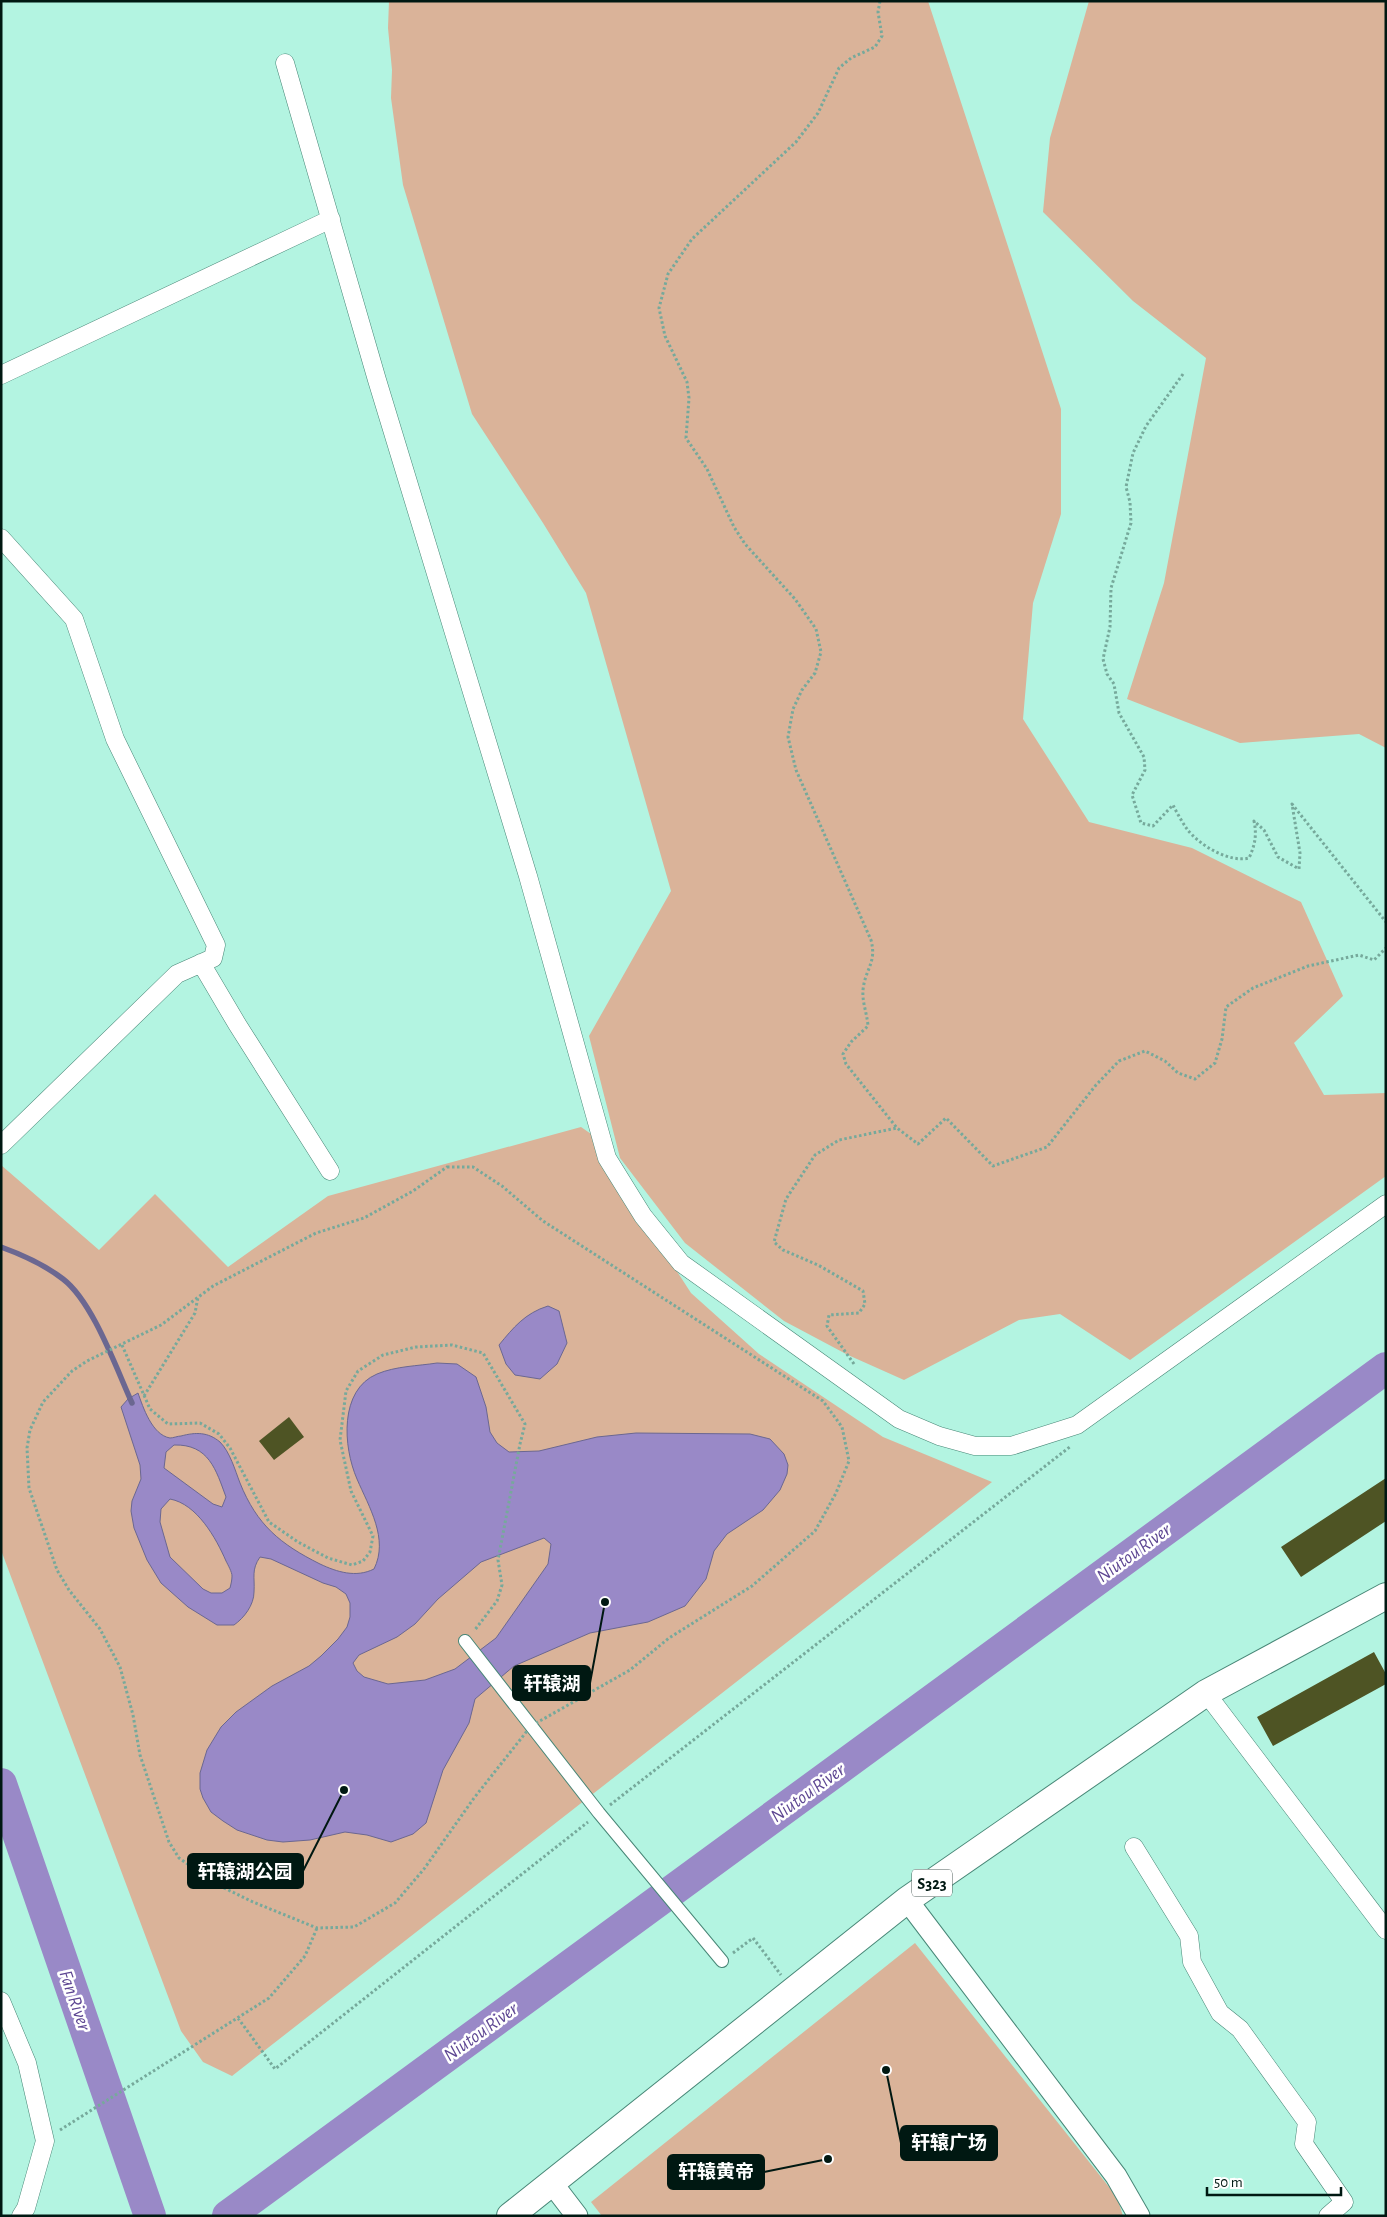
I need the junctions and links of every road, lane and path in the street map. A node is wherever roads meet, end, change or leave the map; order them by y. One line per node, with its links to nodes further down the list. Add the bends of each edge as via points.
1 (880, 1): 10 (path, via 878,12 882,36 875,47 838,68 804,134 692,239 668,274 659,308 665,336 687,382 686,438 707,469 745,544 795,599 816,629 821,652 815,673 793,709 788,737 796,770 874,952 863,988 862,1001 868,1026 843,1054 846,1064)
2 (285, 63): 3 (street)
3 (330, 219): 5 (street); 16 (street, via 528,876 607,1158 643,1216 681,1263)
4 (1183, 374): 7 (path, via 1139,439 1127,474 1131,523 1111,588 1110,627 1102,660 1114,684 1119,713 1144,757 1145,770 1132,795 1136,811 1141,823 1153,826 1173,805 1188,831 1223,856 1238,861 1249,858 1254,848 1254,821 1264,830 1278,858 1299,869 1300,853 1292,804)
5 (1, 375)
6 (1, 538): 9 (street, via 74,619 115,740 216,945 213,958)
7 (1386, 922)
8 (1386, 948): 10 (path, via 1374,960 1359,955 1308,966 1253,988 1226,1008 1216,1063 1195,1079 1178,1073 1165,1060 1144,1051 1119,1061 1047,1147 993,1166 946,1118 918,1144)
9 (201, 963): 11 (street, via 177,974); 12 (street)
10 (897, 1128): 16 (path, via 839,1140 815,1155 786,1199 774,1242 783,1250 863,1290 865,1304 859,1313 829,1315 827,1326 858,1371)
11 (1, 1145)
12 (330, 1171)
13 (1386, 1204): 18 (street)
14 (198, 1297): 15 (path, via 161,1325); 17 (path, via 195,1313); 22 (path, via 213,1286 316,1233 364,1218 448,1167 473,1167 502,1186 543,1221 823,1401 842,1427 849,1461 815,1531 752,1586 668,1638 630,1670)
15 (122, 1346): 17 (path); 26 (path, via 72,1371 43,1402 30,1430 27,1448 29,1488 57,1570 100,1630 120,1667 140,1755 169,1842 180,1858 216,1884)
16 (847, 1381): 18 (street, via 899,1419 939,1436 975,1446 1011,1446)
17 (144, 1396): 20 (path, via 150,1409 168,1424 200,1423 219,1434 230,1448 269,1522 328,1558 352,1565 363,1561 370,1552 373,1536 351,1491 340,1440 346,1391 358,1371 383,1355 416,1347 452,1345 483,1353 526,1424 498,1560 502,1585 497,1601)
18 (1078, 1425): 23 (path, via 1075,1443)
19 (1386, 1596): 21 (main road, S323)
20 (465, 1641): 22 (street)
21 (1206, 1693): 25 (main road, S323); 27 (street)
22 (531, 1726): 23 (street); 26 (path, via 396,1903 354,1927)
23 (600, 1813): 28 (street); 31 (path, via 275,2069)
24 (1134, 1847): 38 (street, via 1189,1936 1192,1962 1220,2013 1240,2029 1307,2122 1304,2144 1344,2202)
25 (907, 1900): 29 (main road, S323); 37 (street, via 1116,2176)
26 (317, 1928): 31 (path, via 305,1956 269,1998)
27 (1386, 1930)
28 (722, 1961): 29 (path, via 753,1938)
29 (793, 1990): 33 (main road, S323)
30 (1, 2001): 34 (street, via 27,2063 45,2141)
31 (238, 2018): 32 (path)
32 (54, 2134)
33 (551, 2182): 35 (main road, S323); 36 (street)
34 (21, 2216)
35 (510, 2216)
36 (577, 2216)
37 (1139, 2216)
38 (1328, 2216)

